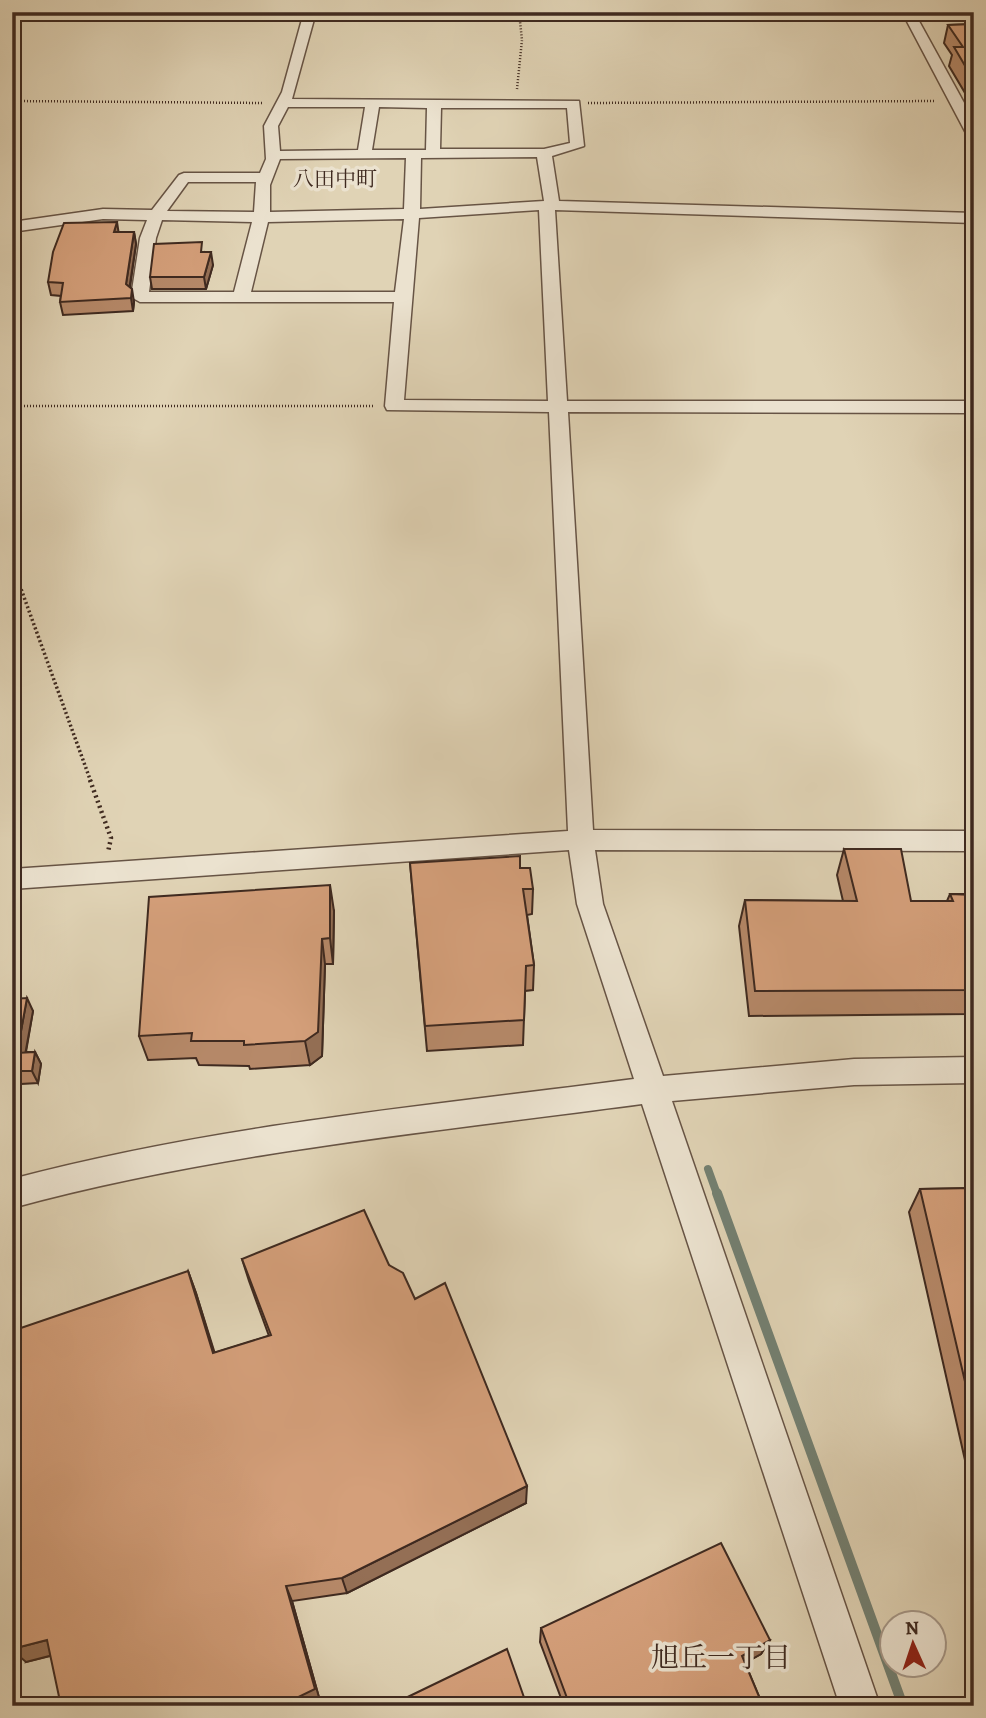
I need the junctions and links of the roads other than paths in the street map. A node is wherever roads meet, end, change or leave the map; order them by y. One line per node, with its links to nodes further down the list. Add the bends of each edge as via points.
1 (310, 12): 4 (street)
2 (908, 12): 3 (street)
3 (955, 101): 8 (street)
4 (284, 103): 5 (street); 12 (street, via 271,126)
5 (373, 103): 6 (street); 13 (street)
6 (434, 104): 7 (street); 11 (street)
7 (574, 104): 9 (street, via 577,146)
8 (974, 135)
9 (544, 153): 11 (street); 15 (street)
10 (414, 154): 11 (street); 13 (street); 16 (street)
11 (433, 154)
12 (272, 155): 13 (street); 14 (street)
13 (364, 155)
14 (265, 177): 17 (street, via 184,178); 18 (street)
15 (550, 205): 16 (street); 19 (street); 25 (street)
16 (412, 214): 18 (street); 22 (street)
17 (156, 215): 18 (street); 20 (street, via 103,214); 21 (street, via 140,297)
18 (261, 217): 21 (street)
19 (974, 218)
20 (12, 227)
21 (241, 297): 22 (street)
22 (403, 297): 23 (street)
23 (394, 406): 25 (street)
24 (974, 407): 25 (street)
25 (560, 408): 26 (street)
26 (581, 840): 27 (street); 28 (street); 30 (street, via 590,905)
27 (974, 841)
28 (12, 880)
29 (974, 1070): 30 (street, via 854,1072)
30 (652, 1090): 31 (street, via 309,1135 93,1172); 32 (street)
31 (12, 1194)
32 (860, 1706)

